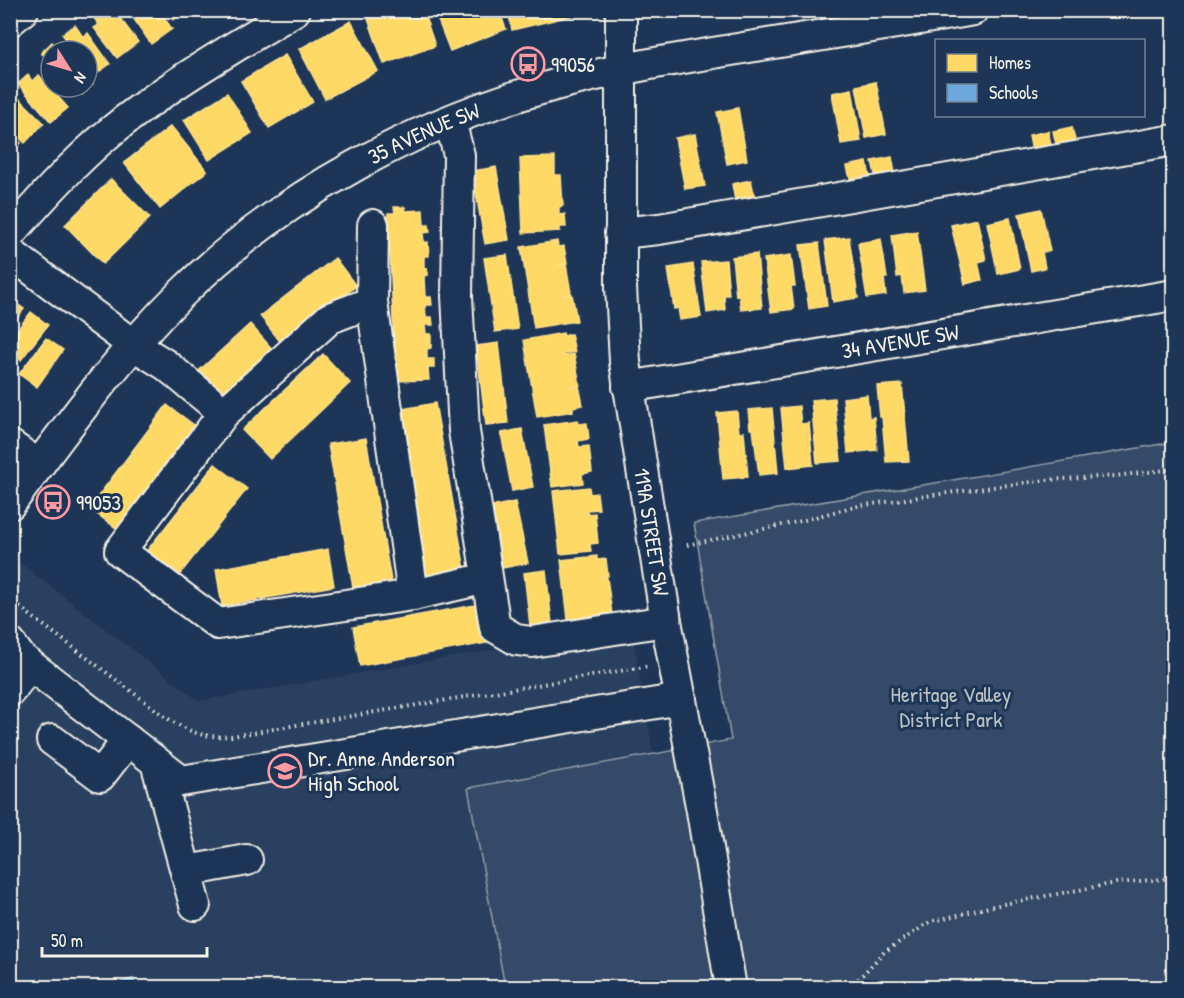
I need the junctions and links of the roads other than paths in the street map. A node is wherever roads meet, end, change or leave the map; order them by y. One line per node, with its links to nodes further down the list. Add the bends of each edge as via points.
1 (23, 10): 5 (street)
2 (295, 10): 11 (street, via 196,70 109,133)
3 (621, 10): 6 (street, 119A STREET SW)
4 (973, 10): 6 (street, 35 AVENUE SW)
5 (10, 21)
6 (622, 70): 7 (street, 35 AVENUE SW, via 553,86); 10 (street, 119A STREET SW)
7 (450, 121): 15 (street, 35 AVENUE SW, via 390,147 272,219 184,291); 23 (street, via 459,155 457,296 465,431 495,627 517,640 532,642)
8 (1173, 140): 10 (street, via 659,229)
9 (373, 225): 14 (street)
10 (620, 232): 16 (street, 119A STREET SW)
11 (10, 234)
12 (10, 253): 15 (street)
13 (1173, 295): 16 (street, 34 AVENUE SW)
14 (372, 302): 17 (street, via 330,318); 22 (street)
15 (132, 344): 17 (street, via 166,365); 19 (street, 35 AVENUE SW)
16 (628, 387): 23 (street, 119A STREET SW)
17 (224, 413): 22 (street, via 120,551 218,624)
18 (10, 444): 19 (street)
19 (39, 465): 20 (street, 35 AVENUE SW)
20 (10, 504)
21 (470, 582): 22 (street)
22 (413, 595)
23 (666, 621): 27 (street, 119A STREET SW)
24 (10, 643): 25 (street)
25 (30, 665): 26 (street); 29 (street)
26 (10, 691)
27 (681, 699): 30 (street, via 181,781); 34 (street, 119A STREET SW)
28 (52, 740): 29 (street, via 100,776)
29 (128, 741): 30 (street)
30 (156, 762): 32 (street)
31 (247, 860): 32 (street)
32 (187, 871): 33 (street)
33 (195, 905)
34 (730, 987)

